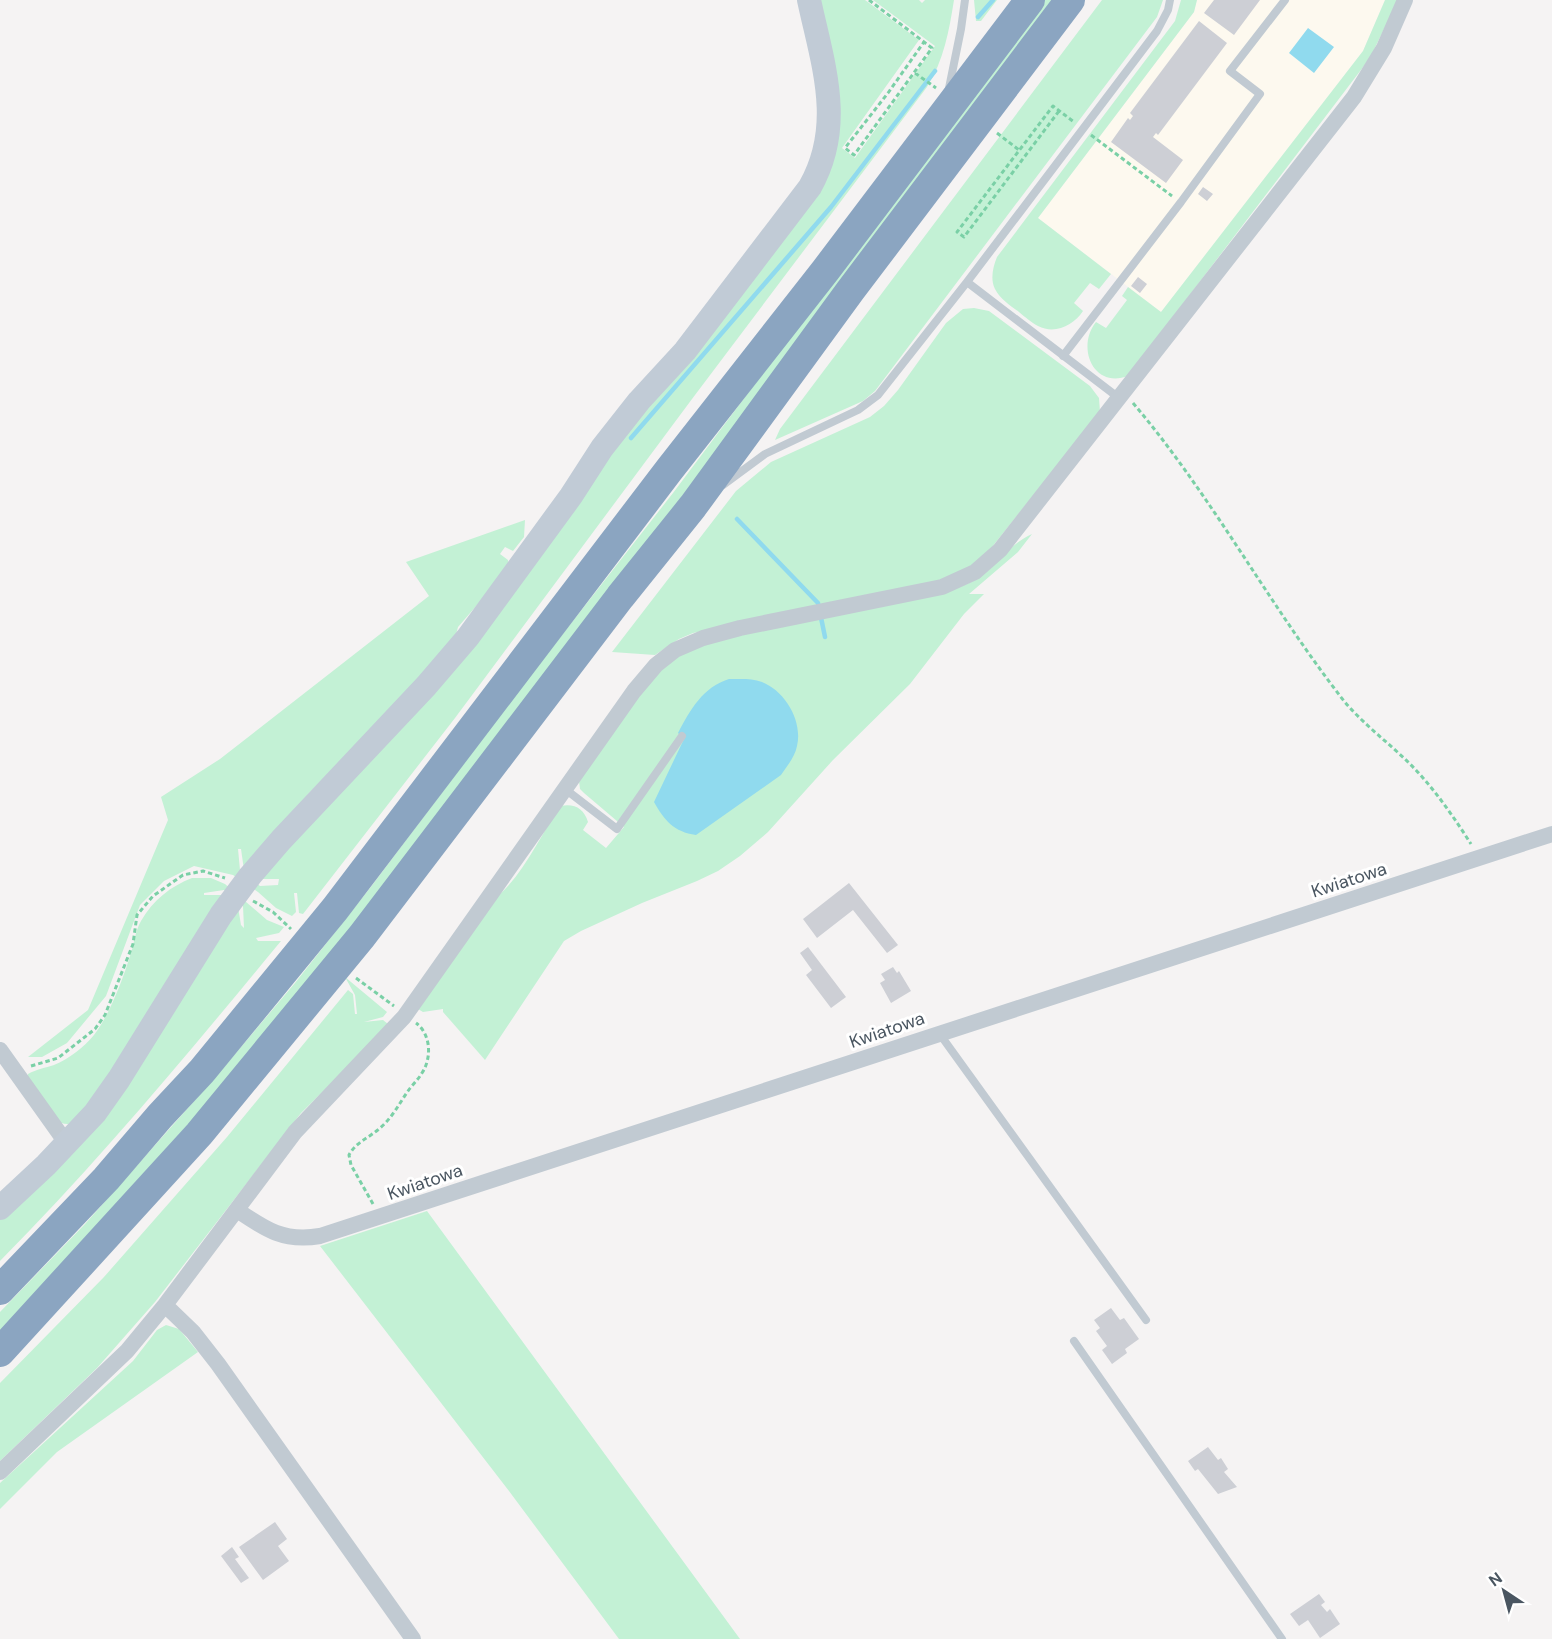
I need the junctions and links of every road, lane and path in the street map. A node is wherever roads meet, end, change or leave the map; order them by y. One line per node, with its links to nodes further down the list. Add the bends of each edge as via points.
1 (809, 0): 22 (street, via 830,112 822,164 810,187 685,351 602,448 468,637 281,840)
2 (869, 0): 9 (path)
3 (965, 0): 10 (lane)
4 (1030, 0): 10 (highway)
5 (1070, 0): 17 (highway)
6 (1170, 0): 12 (lane, via 1157,31)
7 (1285, 0): 13 (lane, via 1230,71 1260,94)
8 (1405, 0): 16 (street, via 1384,48 1354,97)
9 (924, 42): 9 (path, via 888,93 845,148 854,154 915,73 932,48)
10 (945, 111): 34 (highway, via 335,909 202,1071)
11 (1059, 111): 11 (path, via 964,237 957,232 1053,106); 12 (path)
12 (1083, 128): 13 (path); 14 (lane)
13 (1180, 202): 15 (lane)
14 (967, 282): 15 (lane); 17 (lane, via 878,395 858,410 765,454)
15 (1063, 356): 16 (lane)
16 (1121, 395): 19 (street, via 1000,550 975,572 942,587 740,628 675,650 634,691); 21 (path, via 1165,441 1346,703 1412,766 1449,810)
17 (693, 506): 38 (highway, via 316,994 199,1134)
18 (682, 736): 19 (lane, via 617,829)
19 (565, 789): 25 (street)
20 (1552, 834): 21 (street, Kwiatowa)
21 (1480, 858): 27 (street, Kwiatowa)
22 (241, 890): 23 (path); 29 (path, via 223,877 202,872 183,874 153,896 137,915 133,944 105,1015 58,1058 30,1066); 30 (street, via 119,1079)
23 (293, 930)
24 (348, 971): 25 (path)
25 (409, 1007): 32 (street, via 390,1034 296,1132)
26 (412, 1019): 33 (path, via 427,1038 428,1062 423,1073 391,1118 349,1155)
27 (939, 1033): 33 (street, Kwiatowa); 36 (lane)
28 (0, 1050): 29 (street)
29 (20, 1078): 30 (street)
30 (67, 1144): 31 (street)
31 (0, 1208)
32 (237, 1210): 33 (street, Kwiatowa, via 263,1228 296,1239); 35 (street)
33 (379, 1218)
34 (0, 1290)
35 (165, 1305): 39 (street, via 127,1351); 40 (street, via 218,1364)
36 (1146, 1320)
37 (1074, 1341): 41 (lane)
38 (0, 1352)
39 (0, 1472)
40 (413, 1639)
41 (1282, 1639)

